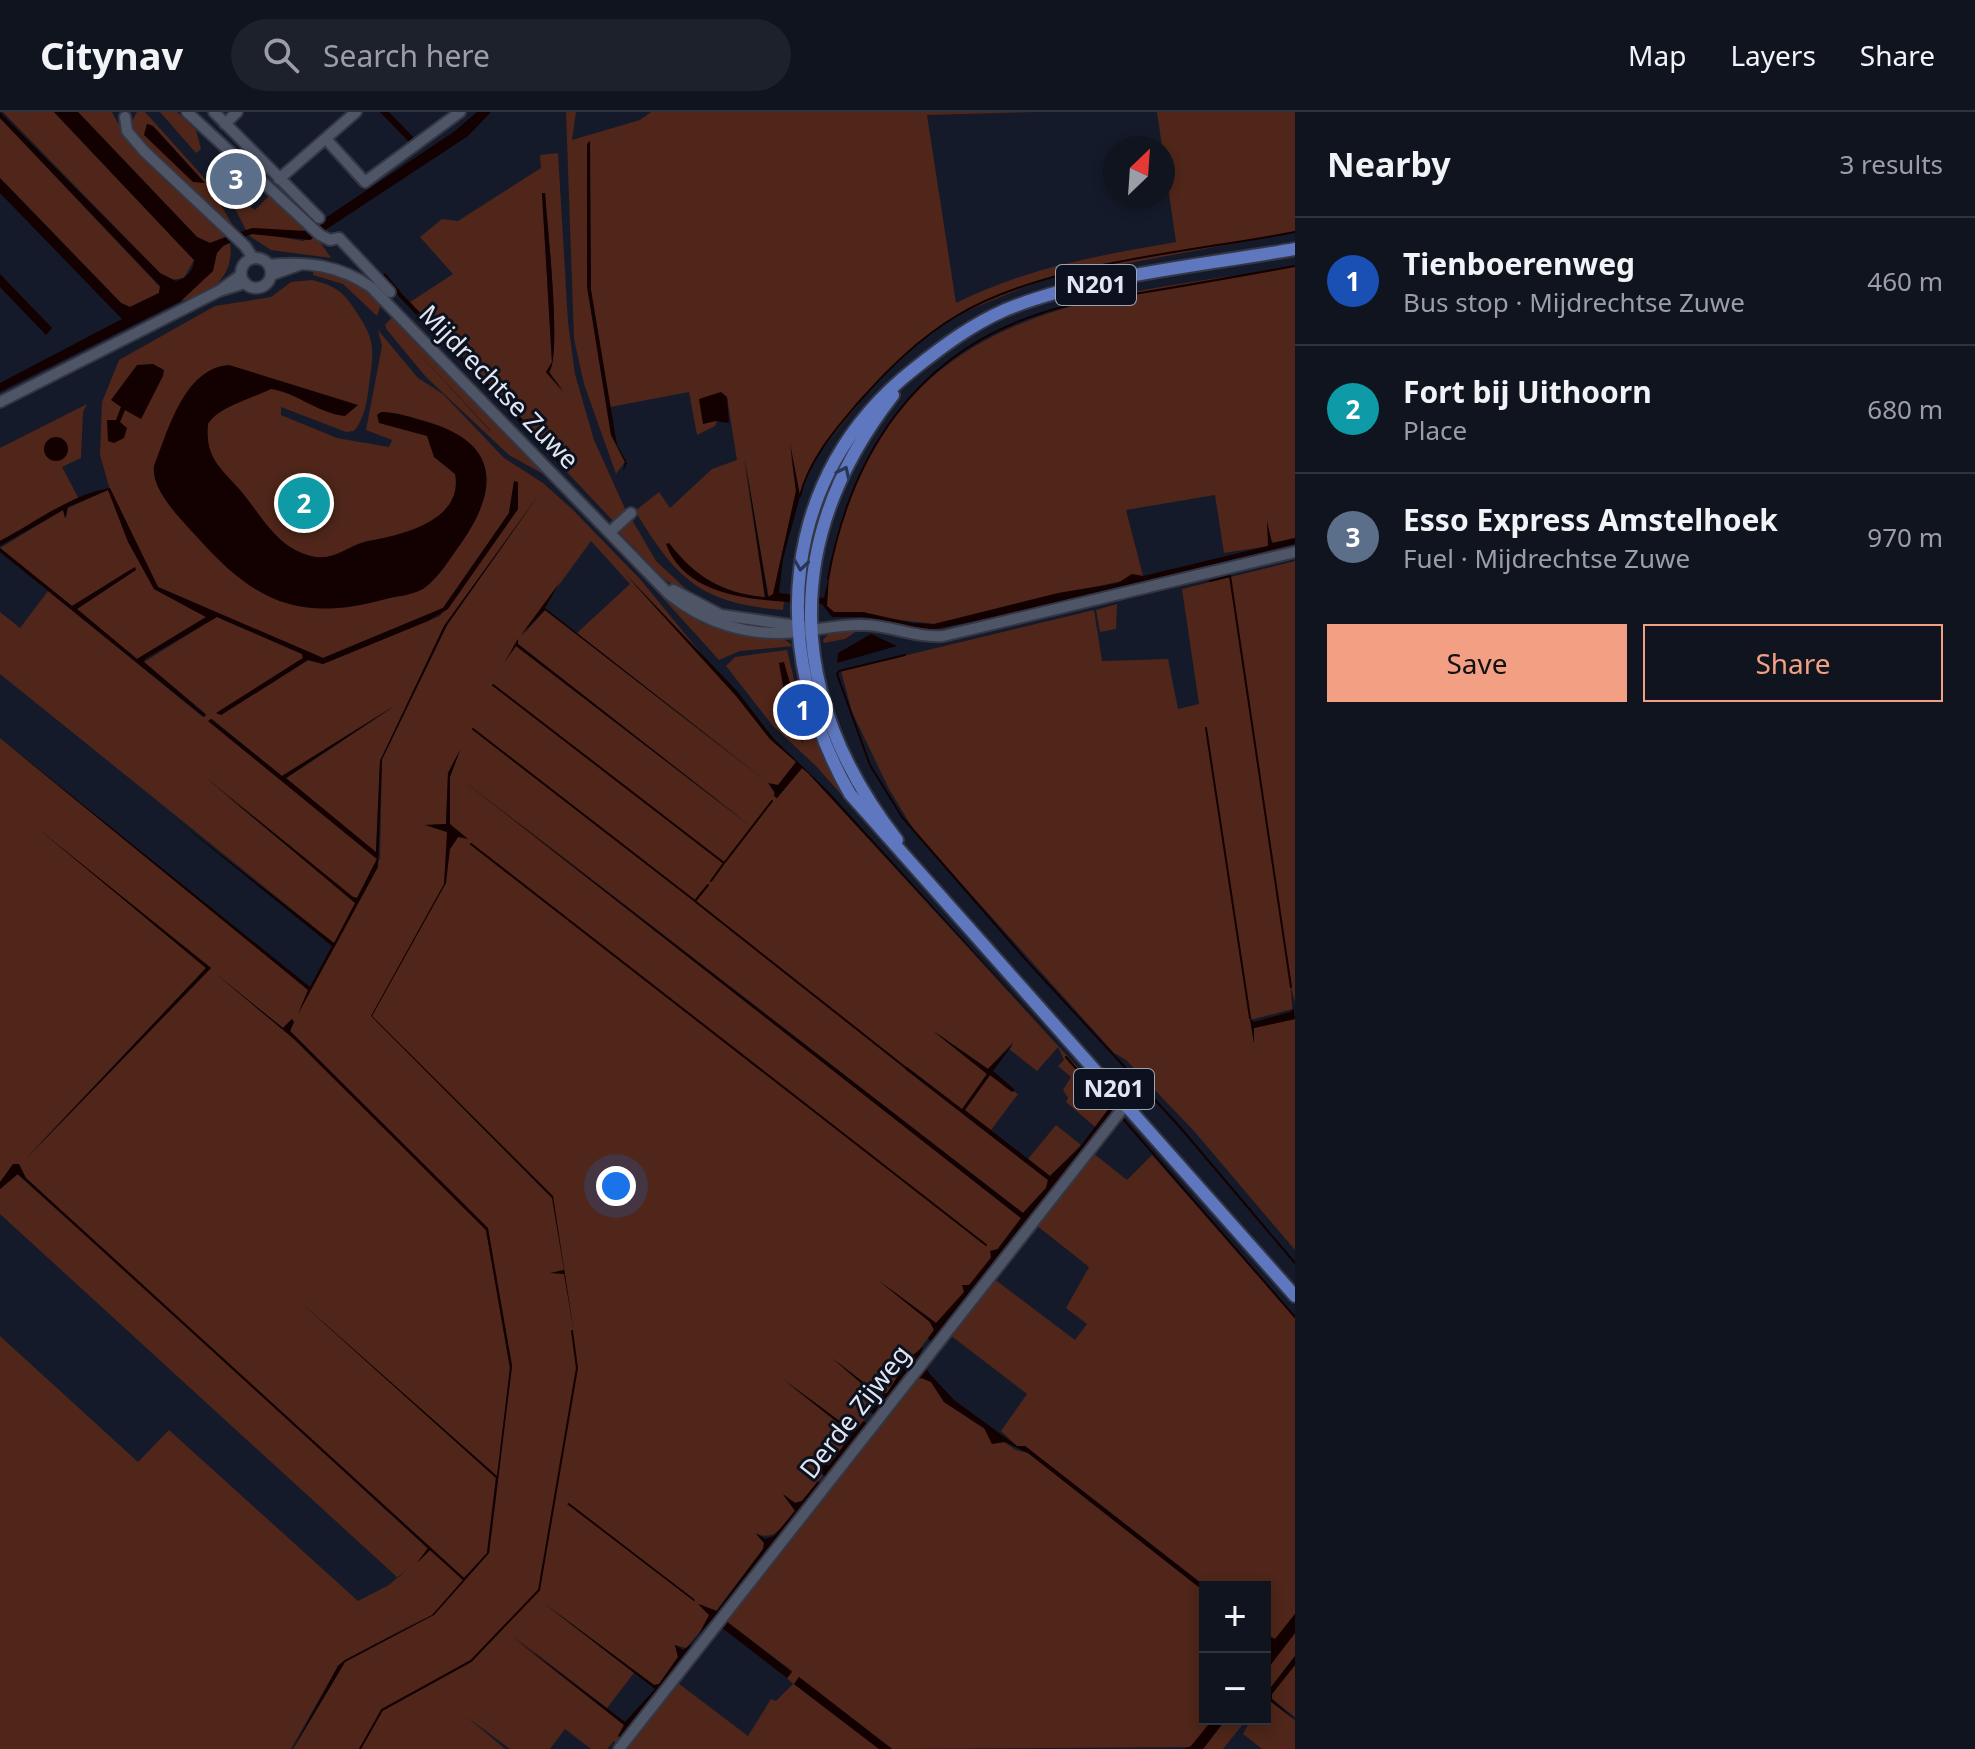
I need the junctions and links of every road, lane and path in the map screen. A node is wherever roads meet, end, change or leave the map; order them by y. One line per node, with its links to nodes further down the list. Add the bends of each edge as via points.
1 (187, 112): 10 (street, Mijdrechtse Zuwe)
2 (214, 112): 7 (street, Mijdrechtse Zuwe)
3 (237, 112): 7 (street)
4 (356, 112): 8 (street)
5 (458, 112): 8 (street, via 365,182)
6 (125, 114): 12 (street, via 127,131 137,144 233,237)
7 (225, 124): 9 (street, Mijdrechtse Zuwe)
8 (326, 139): 9 (street)
9 (279, 179): 10 (street, Mijdrechtse Zuwe)
10 (314, 221): 15 (street, Mijdrechtse Zuwe, via 320,235 349,245)
11 (1295, 249): 20 (main road, N201, via 1045,296 974,326 915,368 865,433 840,481)
12 (249, 260): 13 (street); 14 (street)
13 (270, 270): 14 (street, Mijdrechtse Zuwe, via 261,287); 18 (street, Mijdrechtse Zuwe, via 301,265 336,268 371,287)
14 (243, 279): 16 (street)
15 (390, 292)
16 (0, 402)
17 (631, 513): 18 (street)
18 (610, 532): 21 (street, Mijdrechtse Zuwe, via 690,611 716,623 762,632)
19 (1295, 552): 22 (street, via 943,636 867,625)
20 (804, 600): 21 (main road, N201); 22 (main road, N201)
21 (797, 628): 22 (street, Mijdrechtse Zuwe); 23 (main road, N201, via 811,710 833,765 872,822)
22 (811, 629): 23 (main road, N201, via 821,698 844,760)
23 (930, 884): 24 (main road, N201)
24 (1127, 1103): 25 (main road, N201); 26 (street, Derde Zijweg)
25 (1295, 1296)
26 (619, 1749)

